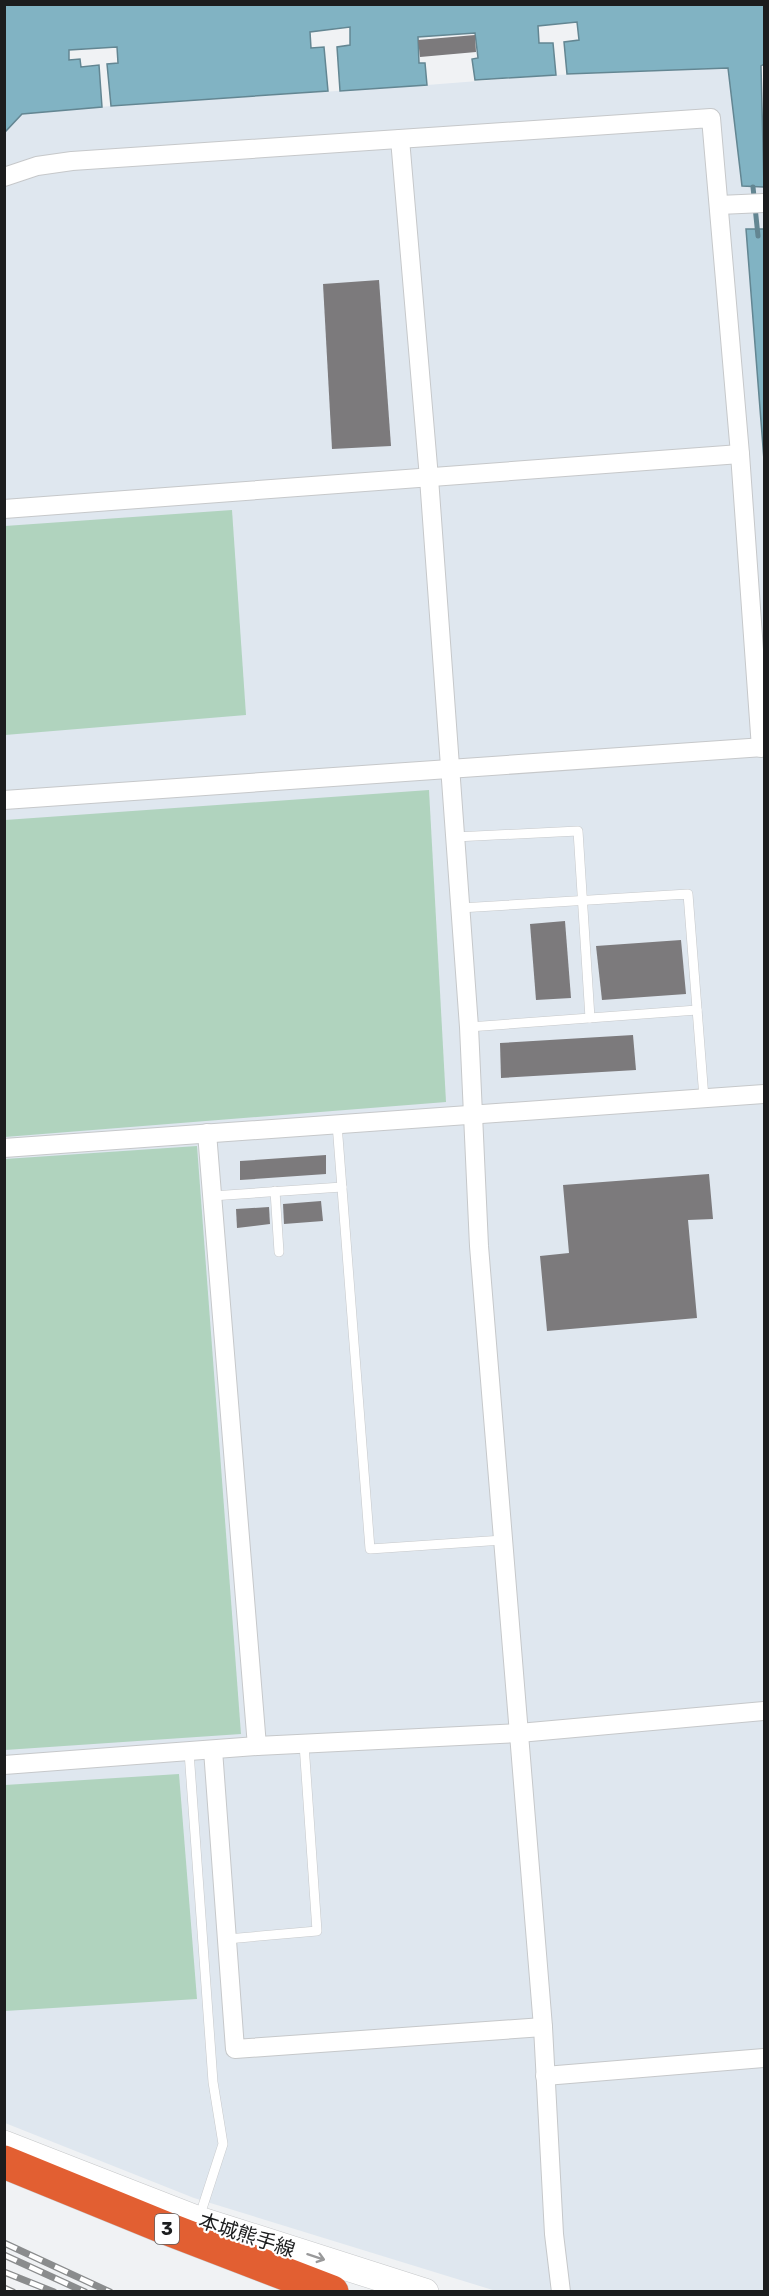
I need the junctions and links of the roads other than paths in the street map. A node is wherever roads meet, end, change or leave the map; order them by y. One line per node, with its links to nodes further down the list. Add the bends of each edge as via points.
1 (400, 139): 2 (street, via 72,161 37,166); 4 (street, via 711,118); 6 (street)
2 (4, 177)
3 (765, 203): 4 (street)
4 (718, 206): 5 (street)
5 (740, 454): 6 (street); 8 (street)
6 (429, 478): 7 (street); 9 (street)
7 (4, 509)
8 (763, 747): 9 (street)
9 (450, 770): 10 (street); 11 (street)
10 (4, 800)
11 (455, 837): 12 (lane, via 578,831); 13 (street)
12 (582, 901): 13 (lane); 14 (lane, via 688,894); 15 (lane)
13 (460, 908): 16 (street)
14 (697, 1010): 15 (lane); 18 (lane)
15 (590, 1018): 16 (lane)
16 (469, 1027): 19 (street)
17 (765, 1094): 18 (street)
18 (704, 1098): 19 (street)
19 (473, 1114): 20 (street); 27 (street, via 479,1246)
20 (337, 1124): 21 (street); 23 (lane)
21 (207, 1133): 22 (street); 25 (street)
22 (4, 1148)
23 (342, 1187): 24 (lane); 27 (lane, via 370,1549)
24 (275, 1191): 25 (lane); 26 (lane)
25 (212, 1196): 31 (street)
26 (279, 1252)
27 (503, 1540): 29 (street)
28 (765, 1711): 29 (street)
29 (519, 1733): 30 (street); 36 (street)
30 (304, 1744): 31 (street); 35 (lane, via 317,1930)
31 (257, 1746): 32 (street)
32 (213, 1750): 33 (street); 35 (street)
33 (189, 1752): 34 (street); 44 (lane, via 213,2082 223,2144)
34 (4, 1765)
35 (227, 1939): 36 (street, via 235,2049)
36 (543, 2027): 38 (street)
37 (765, 2058): 38 (street)
38 (545, 2076): 50 (street)
39 (4, 2144): 44 (main road, 本城熊手線)
40 (4, 2153): 45 (highway)
41 (4, 2163): 45 (highway, 3)
42 (4, 2175): 47 (main road, 本城熊手線)
43 (4, 2186): 46 (highway, 3)
44 (199, 2220): 49 (main road, 本城熊手線, one-way to 49)
45 (168, 2229): 48 (highway, 3)
46 (274, 2292)
47 (325, 2292)
48 (332, 2292)
49 (425, 2292)
50 (561, 2292)

